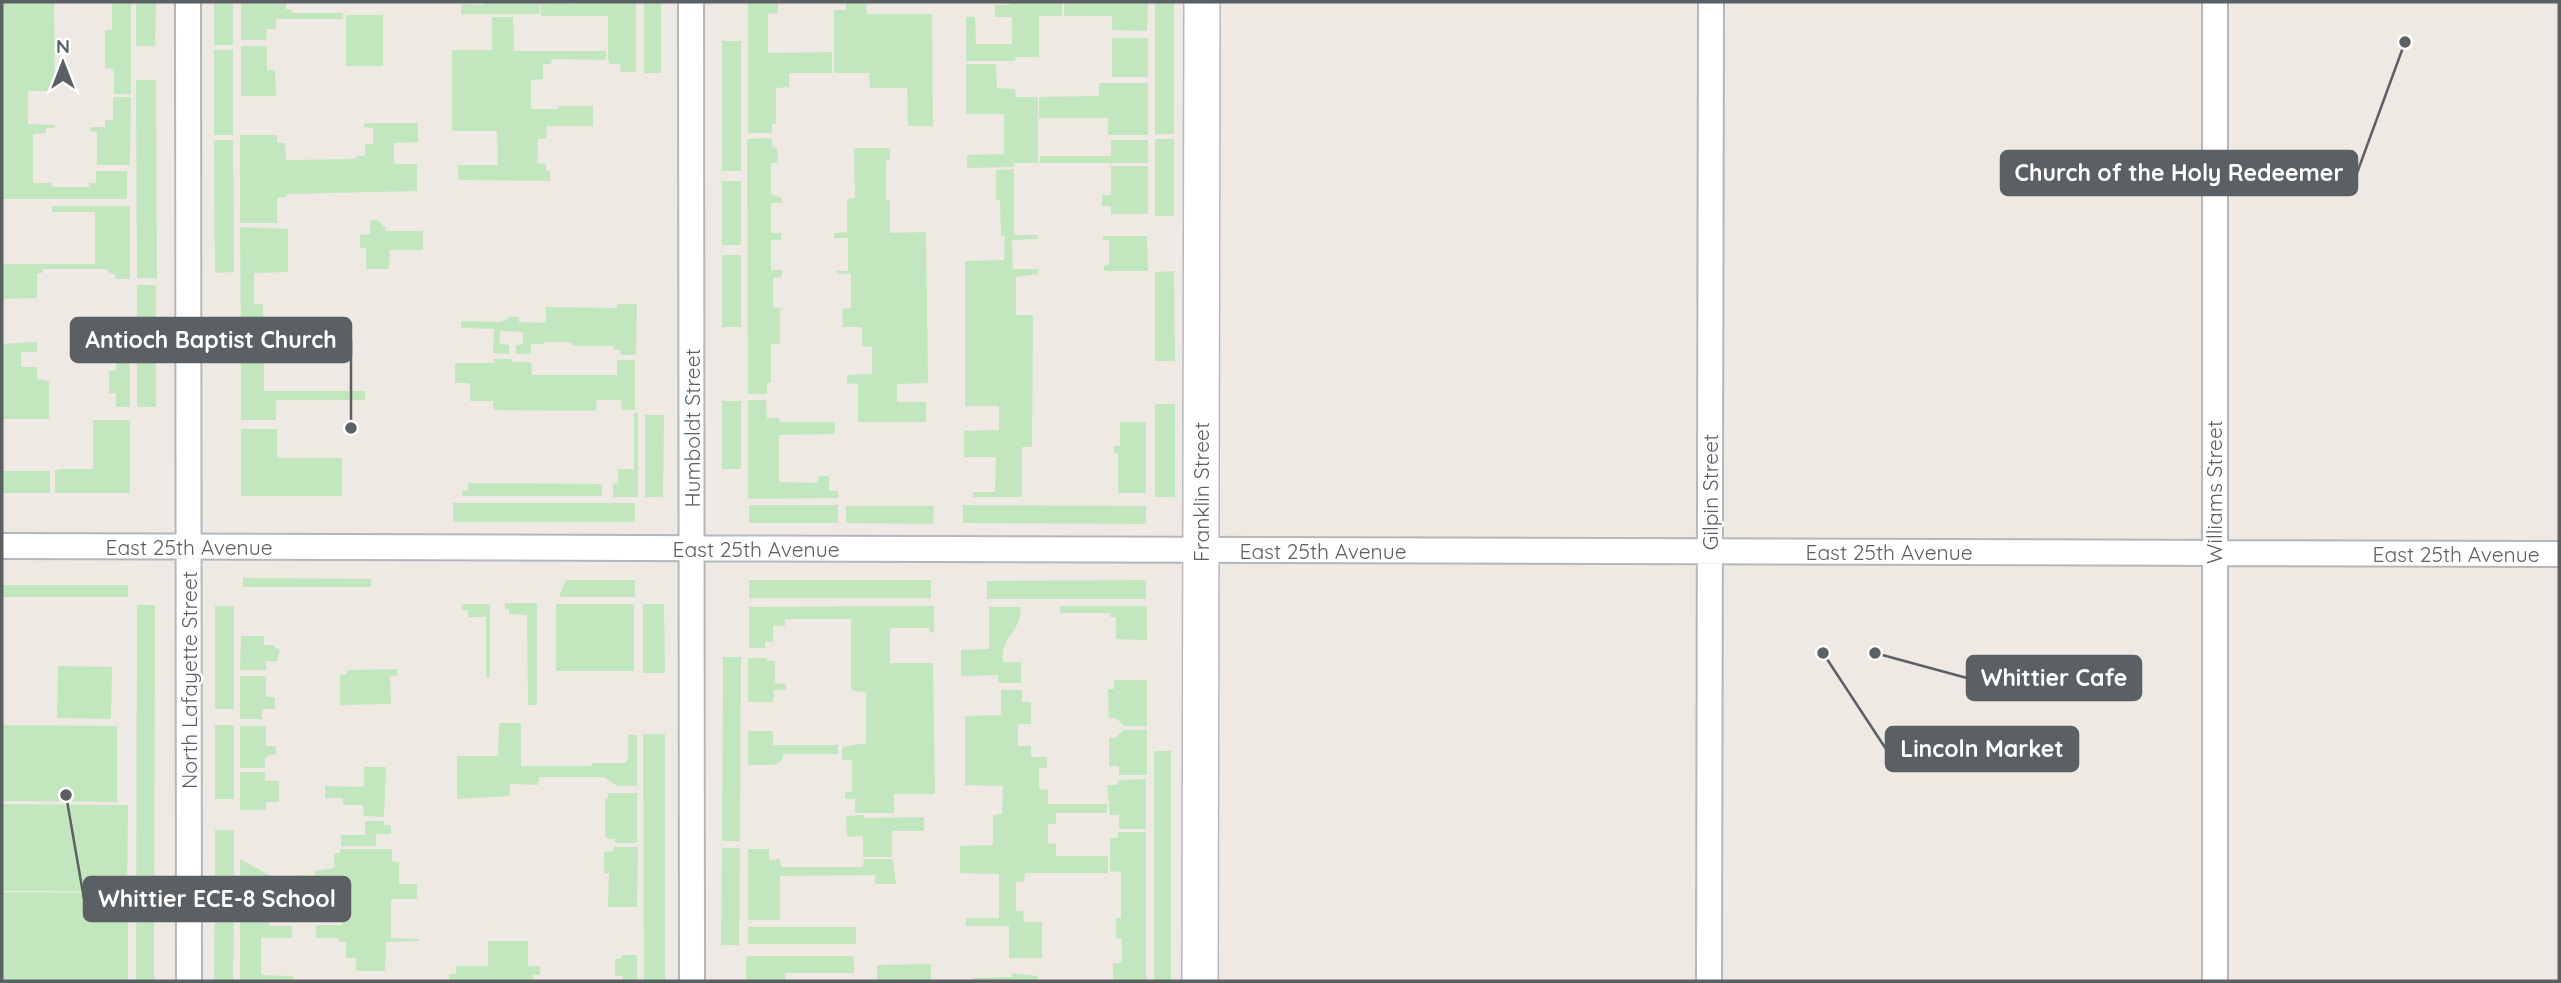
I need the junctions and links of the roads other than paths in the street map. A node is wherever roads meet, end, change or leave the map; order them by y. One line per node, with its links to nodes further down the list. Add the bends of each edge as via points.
1 (188, 2): 7 (street, North Lafayette Street)
2 (691, 2): 8 (street, Humboldt Street)
3 (1202, 2): 9 (street, Franklin Street)
4 (1711, 2): 10 (street, Gilpin Street)
5 (2215, 2): 11 (street, Williams Street)
6 (2, 546): 7 (street, East 25th Avenue)
7 (189, 547): 8 (street, East 25th Avenue); 13 (street, North Lafayette Street)
8 (692, 548): 9 (street, East 25th Avenue); 14 (street, Humboldt Street)
9 (1201, 550): 10 (street, East 25th Avenue); 15 (street, Franklin Street)
10 (1710, 551): 11 (street, East 25th Avenue); 16 (street, Gilpin Street)
11 (2214, 553): 12 (street, East 25th Avenue); 17 (street, Williams Street)
12 (2559, 554)
13 (189, 981)
14 (692, 981)
15 (1200, 981)
16 (1709, 981)
17 (2215, 981)

